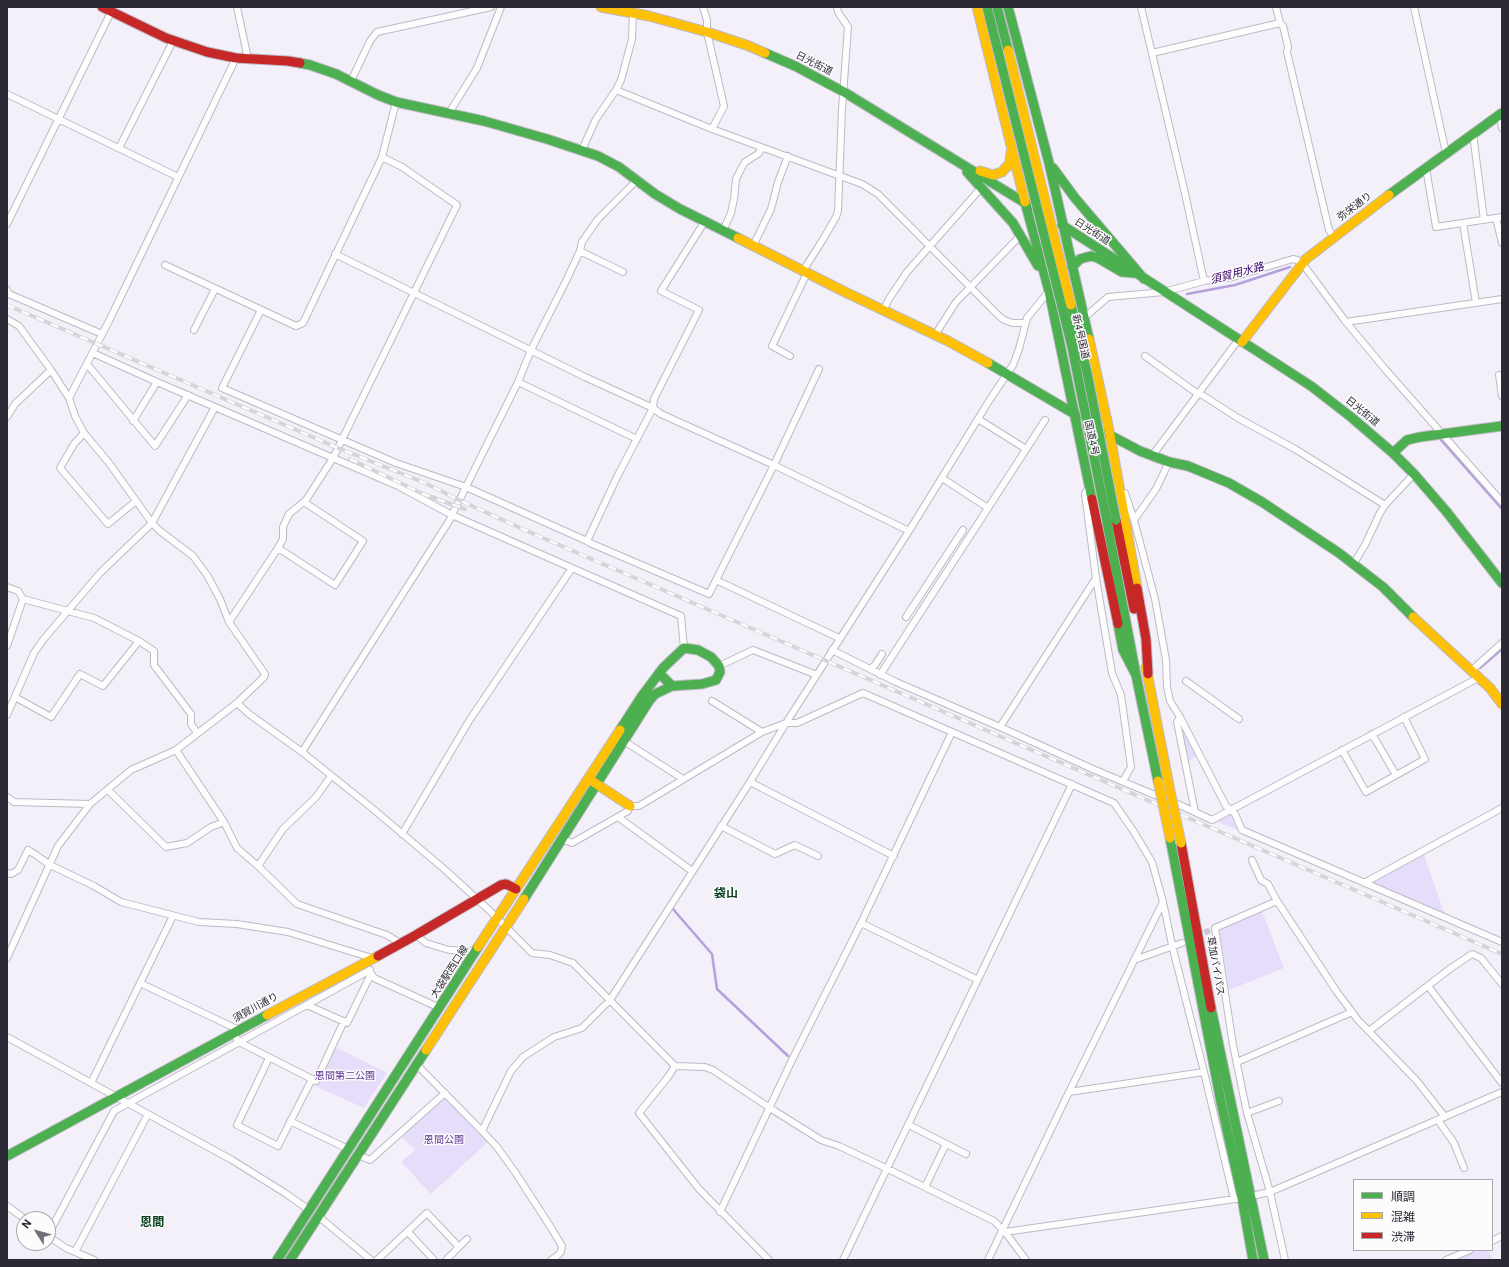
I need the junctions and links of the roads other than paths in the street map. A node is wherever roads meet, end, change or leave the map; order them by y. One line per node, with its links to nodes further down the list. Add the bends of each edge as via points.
1 (102, 7): 16 (main road)
2 (238, 7): 22 (street)
3 (491, 7): 23 (street, via 377,32)
4 (501, 7): 30 (street, via 477,68)
5 (601, 7): 15 (main road, 日光街道)
6 (703, 7): 18 (street)
7 (837, 7): 26 (street, via 848,27)
8 (977, 7): 27 (main road, 国道4号)
9 (987, 7): 137 (main road, 新4号国道, bridge, via 1043,225)
10 (997, 7): 137 (main road, 新4号国道, bridge, via 1088,378)
11 (1008, 7): 24 (main road, 国道4号)
12 (1141, 7): 20 (street)
13 (1276, 7): 17 (street)
14 (1414, 7): 40 (street)
15 (630, 10): 18 (main road, 日光街道); 25 (street, via 631,44)
16 (111, 12): 19 (main road); 32 (street)
17 (1280, 23): 20 (street); 59 (street, via 1285,33 1287,52 1329,230)
18 (707, 32): 26 (main road, 日光街道, via 771,55); 34 (street, via 724,106)
19 (172, 41): 21 (main road); 36 (street)
20 (1152, 54): 72 (street)
21 (236, 58): 22 (main road); 47 (street)
22 (248, 60): 23 (main road, via 298,62 321,68)
23 (351, 81): 29 (main road)
24 (1028, 84): 27 (street); 43 (main road, 国道4号)
25 (616, 90): 34 (street); 39 (street, via 596,119)
26 (844, 92): 44 (main road, 日光街道); 46 (street)
27 (998, 92): 38 (main road, 国道4号)
28 (7, 94): 32 (street)
29 (396, 102): 30 (main road); 42 (street)
30 (449, 112): 39 (main road)
31 (1501, 113): 33 (street); 35 (main road, 弥栄通り)
32 (59, 118): 36 (street); 55 (street)
33 (1502, 128)
34 (712, 129): 37 (street)
35 (1473, 134): 40 (main road, 弥栄通り); 52 (street)
36 (119, 148): 47 (street)
37 (762, 148): 41 (street); 57 (street, via 758,154 745,162 736,179 731,213)
38 (1011, 149): 44 (main road, via 1010,163 998,174); 50 (main road, 国道4号)
39 (582, 150): 48 (main road, via 610,161)
40 (1446, 153): 45 (main road, 弥栄通り)
41 (788, 156): 46 (street); 61 (street, via 771,209)
42 (382, 157): 64 (street); 78 (street, via 402,167 457,205)
43 (1049, 163): 56 (main road, 国道4号); 71 (main road)
44 (964, 166): 49 (main road); 50 (main road, 日光街道)
45 (1426, 168): 54 (street, via 1436,227); 59 (main road, 弥栄通り)
46 (838, 176): 62 (street, via 862,184 878,194); 69 (street, via 836,217)
47 (178, 177): 88 (street)
48 (637, 180): 53 (main road, via 654,194); 63 (street, via 598,219 582,242)
49 (981, 188): 58 (main road, via 1003,211); 62 (street)
50 (1027, 204): 56 (main road, 日光街道); 74 (main road, 国道4号)
51 (1499, 218): 52 (street); 60 (street)
52 (1484, 220): 54 (street)
53 (704, 221): 57 (main road); 107 (street, via 661,291 699,310 654,399)
54 (1463, 223): 80 (street)
55 (7, 224)
56 (1062, 225): 67 (main road, 国道4号); 70 (main road, 日光街道)
57 (723, 231): 61 (main road)
58 (1020, 235): 73 (street); 74 (main road)
59 (1334, 237): 65 (main road, 弥栄通り)
60 (1502, 243)
61 (753, 246): 69 (main road)
62 (930, 246): 73 (street); 82 (street, via 907,272 888,299)
63 (580, 251): 68 (street); 91 (street)
64 (335, 254): 78 (street); 81 (street, via 303,322 296,326)
65 (1302, 263): 72 (street, via 1292,259 1233,277); 85 (street); 90 (main road, 弥栄通り)
66 (165, 265): 75 (street)
67 (1072, 267): 70 (main road, via 1080,259 1091,256 1122,272); 83 (main road, 国道4号)
68 (623, 272)
69 (805, 272): 82 (main road); 93 (street, via 772,346)
70 (1134, 272): 71 (main road, 日光街道)
71 (1144, 279): 77 (main road, 日光街道)
72 (1204, 281): 77 (street)
73 (971, 287): 86 (street, via 1004,320 1016,324); 89 (street, via 956,302)
74 (1048, 287): 86 (street); 108 (main road, 国道4号)
75 (215, 289): 81 (street); 87 (street)
76 (7, 290): 88 (street, via 9,294)
77 (1164, 292): 83 (street, via 1108,297); 90 (main road, 日光街道)
78 (414, 293): 91 (street); 118 (street)
79 (1502, 299): 80 (street)
80 (1476, 303): 85 (street)
81 (261, 310): 118 (street, via 222,388)
82 (883, 311): 89 (main road)
83 (1084, 318): 116 (main road, 国道4号)
84 (9, 321): 96 (street, via 19,326)
85 (1346, 322): 115 (street)
86 (1025, 323): 98 (street, via 1016,360)
87 (194, 330)
88 (102, 334): 92 (street)
89 (935, 335): 98 (main road)
90 (1240, 341): 102 (street); 120 (main road, 日光街道, via 1311,386)
91 (531, 350): 101 (street); 107 (street)
92 (92, 353): 95 (street); 100 (street)
93 (790, 356)
94 (1146, 356): 102 (street)
95 (87, 364): 105 (street); 112 (street)
96 (51, 370): 105 (street); 109 (street, via 15,404)
97 (817, 372): 124 (street)
98 (1007, 374): 108 (main road); 110 (street)
99 (1499, 375): 104 (street)
100 (157, 382): 103 (street); 112 (street)
101 (518, 382): 117 (street); 129 (street)
102 (1199, 394): 121 (street); 133 (street, via 1295,449)
103 (188, 395): 106 (street); 112 (street, via 155,446)
104 (1502, 396)
105 (69, 398): 114 (street)
106 (215, 407): 122 (street); 138 (street)
107 (653, 408): 117 (street); 124 (street, via 661,414)
108 (1075, 414): 116 (main road); 128 (main road, 国道4号)
109 (7, 416)
110 (978, 419): 119 (street); 127 (street)
111 (1045, 420): 119 (street)
112 (133, 421)
113 (1502, 426): 115 (main road)
114 (84, 433): 130 (street); 130 (street, via 74,444 60,468 108,524)
115 (1442, 434): 120 (main road, via 1407,440); 132 (street)
116 (1110, 435): 121 (main road); 125 (main road, 国道4号)
117 (637, 439): 141 (street)
118 (342, 440): 122 (street); 129 (street, via 396,463)
119 (1026, 449): 134 (street)
120 (1393, 452): 126 (main road, 日光街道)
121 (1152, 456): 123 (main road)
122 (333, 458): 131 (street); 135 (street, via 398,486)
123 (1170, 462): 136 (street, via 1156,490); 143 (main road, via 1213,475 1251,495)
124 (774, 465): 140 (street); 146 (street)
125 (1116, 473): 136 (street, via 1121,475); 167 (main road, 国道4号, via 1146,639)
126 (1414, 474): 133 (street); 148 (main road, 日光街道)
127 (942, 478): 134 (street); 140 (street)
128 (1090, 484): 145 (street, via 1085,494); 169 (main road, 国道4号, via 1123,650)
129 (466, 487): 135 (street); 141 (street)
130 (136, 501): 138 (street)
131 (304, 502): 142 (street, via 289,514); 142 (street, via 363,541 335,585)
132 (1502, 502)
133 (1385, 506): 143 (street)
134 (988, 508): 150 (street)
135 (452, 515): 144 (street); 191 (street)
136 (1134, 520): 179 (street, via 1155,599 1166,660 1170,701)
137 (1111, 521): 167 (main road, 新4号国道); 169 (main road, 新4号国道)
138 (152, 523): 152 (street, via 100,573); 154 (street, via 193,556 214,587)
139 (963, 530): 147 (street)
140 (909, 531): 155 (street)
141 (588, 541): 146 (street, via 709,594)
142 (278, 548): 154 (street)
143 (1354, 563): 164 (main road, via 1383,586 1441,644)
144 (572, 568): 159 (street, via 681,616); 210 (street, via 469,722)
145 (1096, 578): 183 (street); 196 (street, via 1112,673 1121,695 1125,716 1131,767)
146 (716, 580): 155 (street)
147 (930, 581): 150 (street); 153 (street)
148 (1502, 583)
149 (7, 586): 151 (street, via 18,591)
150 (938, 586): 168 (street)
151 (23, 599): 152 (street); 158 (street)
152 (68, 611): 156 (street, via 94,618); 173 (street, via 34,653)
153 (906, 617)
154 (229, 622): 176 (street, via 265,674 264,678)
155 (839, 638): 160 (street)
156 (139, 641): 173 (street, via 103,686 80,674 51,717); 186 (street, via 154,651 154,665 191,714 191,724)
157 (1502, 643): 164 (street)
158 (7, 646)
159 (684, 648): 162 (main road, via 698,650 711,657); 165 (main road)
160 (832, 650): 163 (street); 166 (street)
161 (882, 654): 163 (street)
162 (719, 666): 166 (street, via 753,650); 172 (main road, via 719,676 713,682)
163 (870, 669): 168 (street)
164 (1472, 670): 170 (main road)
165 (659, 673): 172 (main road); 174 (main road)
166 (817, 674): 182 (street)
167 (1148, 674): 281 (main road, 草加バイパス, bridge, via 1210,1003)
168 (880, 675): 183 (street)
169 (1136, 675): 281 (main road, 草加バイパス, bridge)
170 (1480, 677): 177 (main road); 180 (street)
171 (1186, 681): 181 (street)
172 (672, 686): 174 (main road)
173 (15, 697): 178 (street)
174 (645, 699): 188 (main road); 194 (main road, 大袋駅西口線)
175 (712, 701): 184 (street)
176 (237, 703): 186 (street); 191 (street)
177 (1502, 704)
178 (7, 715)
179 (1180, 717): 205 (street); 206 (street, via 1177,722)
180 (1404, 717): 187 (street); 193 (street, via 1425,759)
181 (1239, 719)
182 (786, 723): 184 (street); 185 (street, via 797,723 863,693); 197 (street)
183 (1000, 727): 196 (street)
184 (762, 732): 195 (street)
185 (952, 732): 199 (street); 213 (street)
186 (197, 733): 189 (street)
187 (1372, 734): 190 (street); 193 (street)
188 (624, 741): 195 (street); 198 (main road)
189 (176, 750): 200 (street, via 131,770); 208 (street)
190 (1342, 750): 193 (street, via 1366,792); 205 (street)
191 (302, 752): 192 (street)
192 (331, 776): 210 (street); 216 (street, via 316,797 283,829)
193 (1396, 776)
194 (588, 778): 198 (main road); 220 (main road, 大袋駅西口線)
195 (683, 779): 203 (street, via 639,806)
196 (1123, 781): 206 (street)
197 (750, 782): 209 (street); 213 (street)
198 (597, 784): 203 (main road); 211 (main road)
199 (1072, 784): 223 (street, via 1114,803 1152,862); 237 (street)
200 (108, 790): 202 (street); 208 (street, via 166,847 187,843 211,827)
201 (7, 797): 202 (street, via 14,802)
202 (90, 804): 215 (street, via 58,846)
203 (630, 806): 207 (street, via 628,812)
204 (1502, 808): 219 (street)
205 (1230, 810): 206 (street, via 1212,820); 219 (street, via 1235,814 1242,830)
206 (1195, 812)
207 (618, 817): 211 (street, via 572,843); 217 (street)
208 (224, 822): 216 (street, via 237,848)
209 (721, 826): 212 (street, via 775,854 795,845); 217 (street)
210 (402, 834): 221 (street)
211 (563, 839): 227 (main road)
212 (818, 856)
213 (894, 856): 226 (street)
214 (1252, 860): 222 (street, via 1261,880 1268,884)
215 (50, 865): 218 (street, via 28,850 18,870 11,874); 224 (street, via 122,902); 234 (street)
216 (258, 866): 230 (street, via 297,904 387,935)
217 (692, 871): 241 (street)
218 (7, 873)
219 (1364, 883): 229 (street)
220 (516, 889): 221 (main road, 須賀川通り, via 506,884 501,885); 225 (main road, 大袋駅西口線)
221 (476, 898): 225 (street); 228 (main road, 須賀川通り)
222 (1277, 901): 244 (street); 251 (street, via 1215,928)
223 (1163, 902): 232 (street); 235 (street)
224 (172, 916): 236 (street, via 199,922 237,924 288,932); 238 (street)
225 (497, 918): 227 (street); 233 (main road, 大袋駅西口線)
226 (861, 923): 237 (street); 264 (street)
227 (506, 927): 241 (street, via 532,953 550,955 573,963); 252 (main road)
228 (416, 935): 230 (main road, 須賀川通り); 233 (street, via 426,943 449,950)
229 (1502, 942)
230 (400, 943): 236 (main road, 須賀川通り)
231 (1182, 943): 232 (street)
232 (1172, 945): 235 (street); 254 (street)
233 (476, 951): 243 (main road, 大袋駅西口線)
234 (7, 958)
235 (1134, 960): 258 (street)
236 (369, 966): 242 (street); 243 (street, via 374,978); 245 (street, via 347,1023); 247 (main road, 須賀川通り)
237 (978, 980): 270 (street)
238 (140, 983): 247 (street); 256 (street)
239 (1502, 984): 240 (street, via 1481,958 1472,954)
240 (1428, 986): 246 (street); 257 (street)
241 (610, 1000): 253 (street); 271 (street, via 582,1028 554,1037 523,1057 511,1071)
242 (307, 1005): 245 (street); 249 (street)
243 (440, 1008): 273 (main road, 大袋駅西口線)
244 (1352, 1012): 246 (street); 251 (street)
245 (344, 1021): 255 (street, via 316,1081)
246 (1369, 1031): 267 (street, via 1417,1081)
247 (236, 1032): 249 (street); 261 (main road, 須賀川通り)
248 (7, 1037): 256 (street)
249 (239, 1042): 250 (street); 263 (street)
250 (269, 1058): 255 (street); 269 (street, via 237,1125 278,1146)
251 (1237, 1062): 265 (street)
252 (416, 1064): 260 (street); 275 (main road)
253 (675, 1066): 264 (street, via 713,1070); 285 (street, via 639,1113)
254 (1204, 1072): 258 (street); 281 (street)
255 (312, 1079): 269 (street)
256 (91, 1083): 261 (street)
257 (1502, 1083)
258 (1069, 1092): 288 (street)
259 (1502, 1092): 267 (street)
260 (445, 1093): 271 (street); 275 (street, via 370,1160)
261 (118, 1097): 263 (street); 276 (main road, 須賀川通り)
262 (1279, 1101): 265 (street)
263 (129, 1102): 266 (street); 287 (street, via 114,1111)
264 (770, 1108): 278 (street, via 821,1140); 285 (street)
265 (1247, 1113): 280 (street)
266 (148, 1114): 283 (street, via 232,1160); 296 (street)
267 (1445, 1117): 268 (street)
268 (1438, 1120): 277 (street, via 1454,1143); 280 (street)
269 (290, 1121): 273 (street)
270 (909, 1125): 272 (street); 278 (street)
271 (482, 1131): 304 (street, via 497,1147 562,1246 561,1252)
272 (946, 1144): 274 (street); 279 (street)
273 (348, 1149): 283 (main road, 大袋駅西口線)
274 (966, 1154)
275 (358, 1155): 286 (main road)
276 (7, 1156)
277 (1464, 1168)
278 (888, 1169): 279 (street); 306 (street)
279 (925, 1187): 288 (street, via 994,1221)
280 (1270, 1192): 281 (street); 311 (street)
281 (1242, 1198): 288 (street); 309 (main road, 草加バイパス); 310 (main road, 草加バイパス)
282 (7, 1206): 284 (street)
283 (309, 1210): 298 (main road, 大袋駅西口線)
284 (16, 1212)
285 (720, 1212): 305 (street)
286 (318, 1216): 299 (main road); 300 (street)
287 (56, 1221)
288 (1003, 1231): 307 (street); 308 (street)
289 (408, 1232): 294 (street, via 427,1213); 301 (street); 302 (street)
290 (1502, 1236): 292 (street)
291 (468, 1239): 294 (street)
292 (1493, 1240)
293 (56, 1241): 296 (street)
294 (459, 1247): 303 (street)
295 (1468, 1251): 312 (street)
296 (75, 1252): 297 (street)
297 (94, 1260)
298 (277, 1260)
299 (290, 1260)
300 (371, 1260)
301 (377, 1260)
302 (434, 1260)
303 (446, 1260)
304 (551, 1260)
305 (769, 1260)
306 (843, 1260)
307 (988, 1260)
308 (1026, 1260)
309 (1254, 1260)
310 (1264, 1260)
311 (1284, 1260)
312 (1446, 1260)

